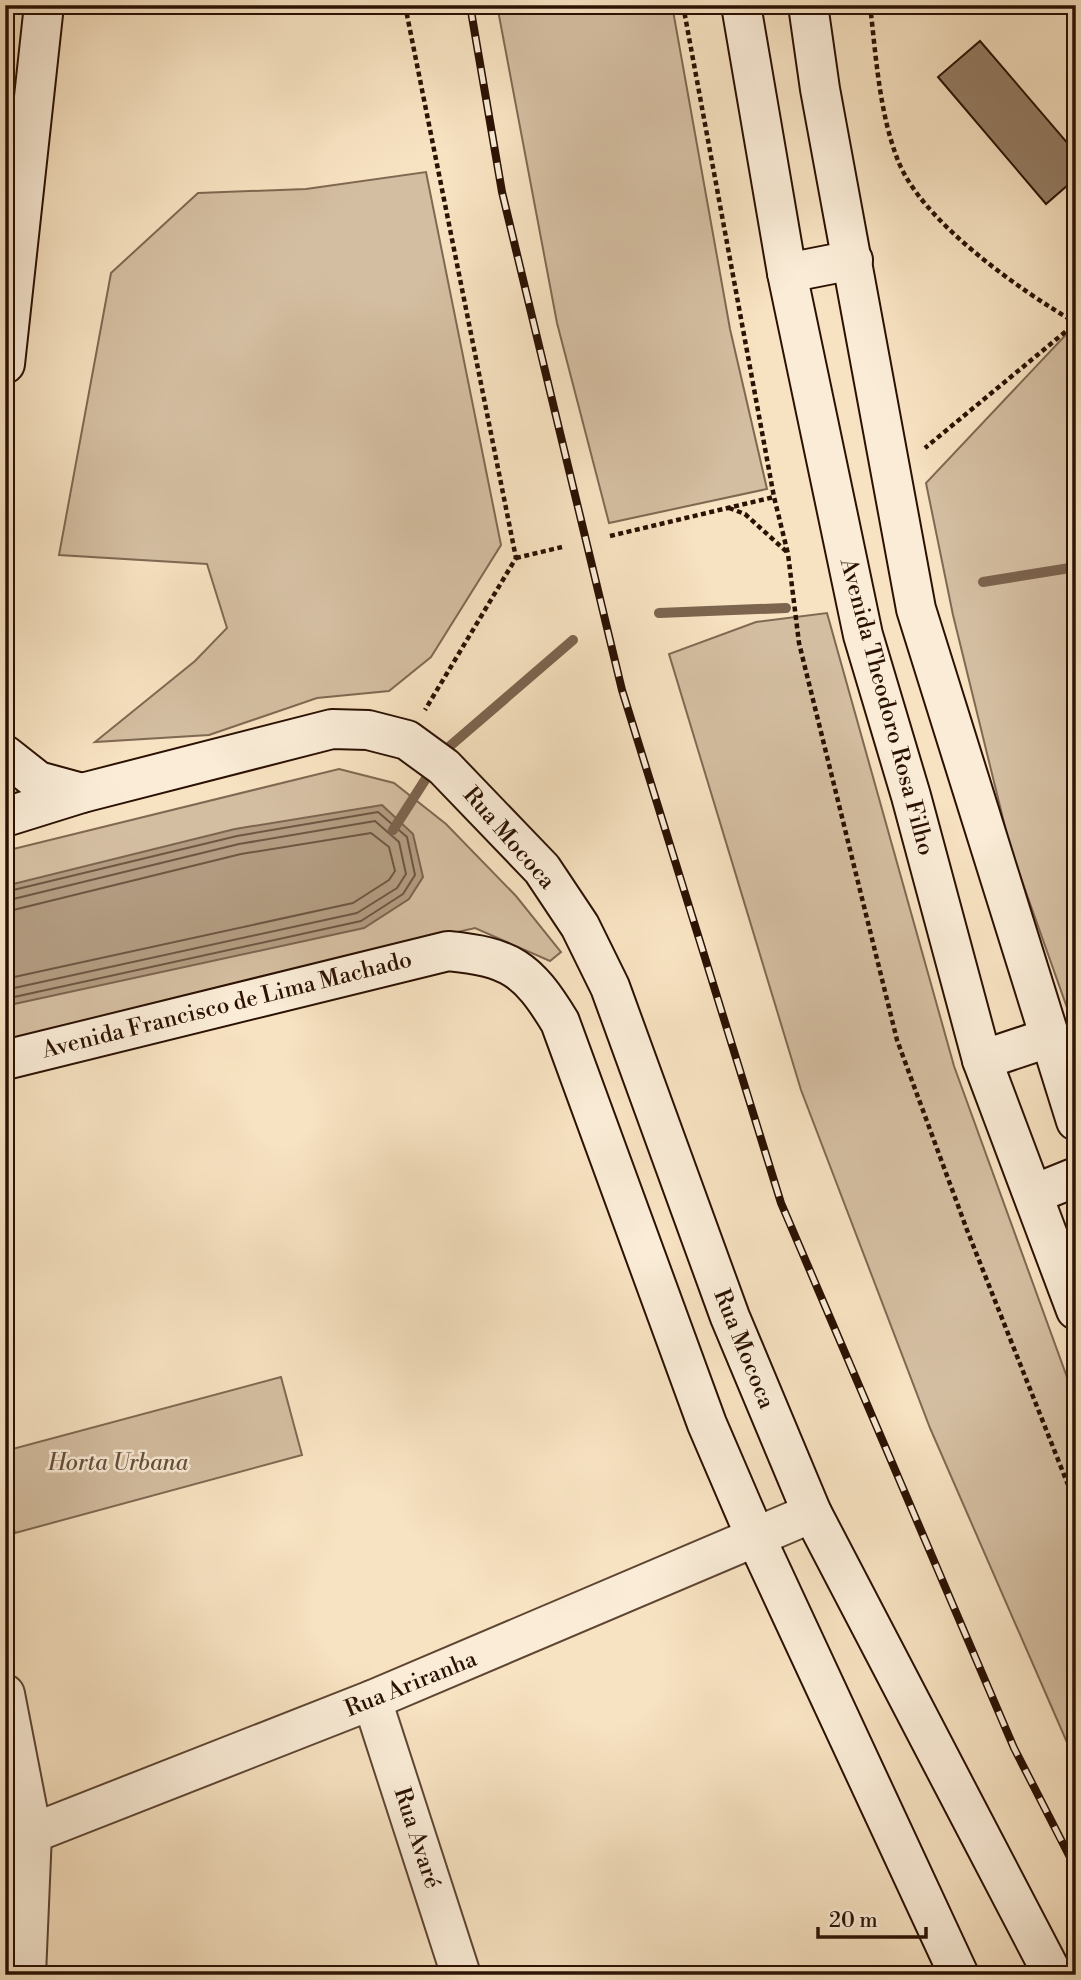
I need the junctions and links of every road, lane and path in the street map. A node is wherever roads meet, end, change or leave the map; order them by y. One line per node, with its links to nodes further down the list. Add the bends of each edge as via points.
1 (44, 5): 7 (main road)
2 (405, 5): 18 (path)
3 (683, 5): 13 (path)
4 (741, 5): 9 (main road, Avenida Theodoro Rosa Filho)
5 (808, 5): 8 (main road)
6 (870, 5): 10 (path, via 880,88 897,159 918,195 992,266)
7 (12, 236): 11 (main road)
8 (853, 260): 9 (main road); 12 (main road)
9 (787, 273): 25 (main road, Avenida Theodoro Rosa Filho, via 863,635)
10 (1076, 324): 12 (path)
11 (5, 364)
12 (891, 475): 23 (main road, via 916,608)
13 (774, 497): 14 (path); 17 (path)
14 (729, 508): 15 (path); 17 (path, via 745,514)
15 (610, 536)
16 (562, 547): 18 (path)
17 (788, 554): 30 (path, via 799,643 897,1040)
18 (516, 558): 19 (path)
19 (423, 751): 21 (main road, via 368,730 332,729); 31 (main road, Rua Mococa, via 542,869 580,926 604,975 730,1317)
20 (5, 755): 21 (main road, via 38,781)
21 (82, 793): 22 (main road)
22 (5, 817)
23 (1048, 1038): 25 (main road); 26 (main road)
24 (5, 1060): 32 (main road, Avenida Francisco de Lima Machado, via 448,951 486,955 517,968 541,991 560,1021 707,1424)
25 (982, 1060): 28 (main road, Avenida Theodoro Rosa Filho)
26 (1076, 1121)
27 (1076, 1177): 28 (main road)
28 (1034, 1194): 29 (main road, Avenida Theodoro Rosa Filho)
29 (1076, 1310)
30 (1076, 1505)
31 (812, 1513): 32 (main road, Rua Ariranha); 36 (main road, Rua Mococa)
32 (756, 1538): 34 (main road, Rua Ariranha); 39 (main road)
33 (5, 1694): 35 (main road)
34 (372, 1700): 35 (main road, Rua Ariranha); 38 (main road, Rua Avaré)
35 (19, 1838): 37 (main road)
36 (1051, 1974)
37 (26, 1975)
38 (461, 1975)
39 (959, 1975)

